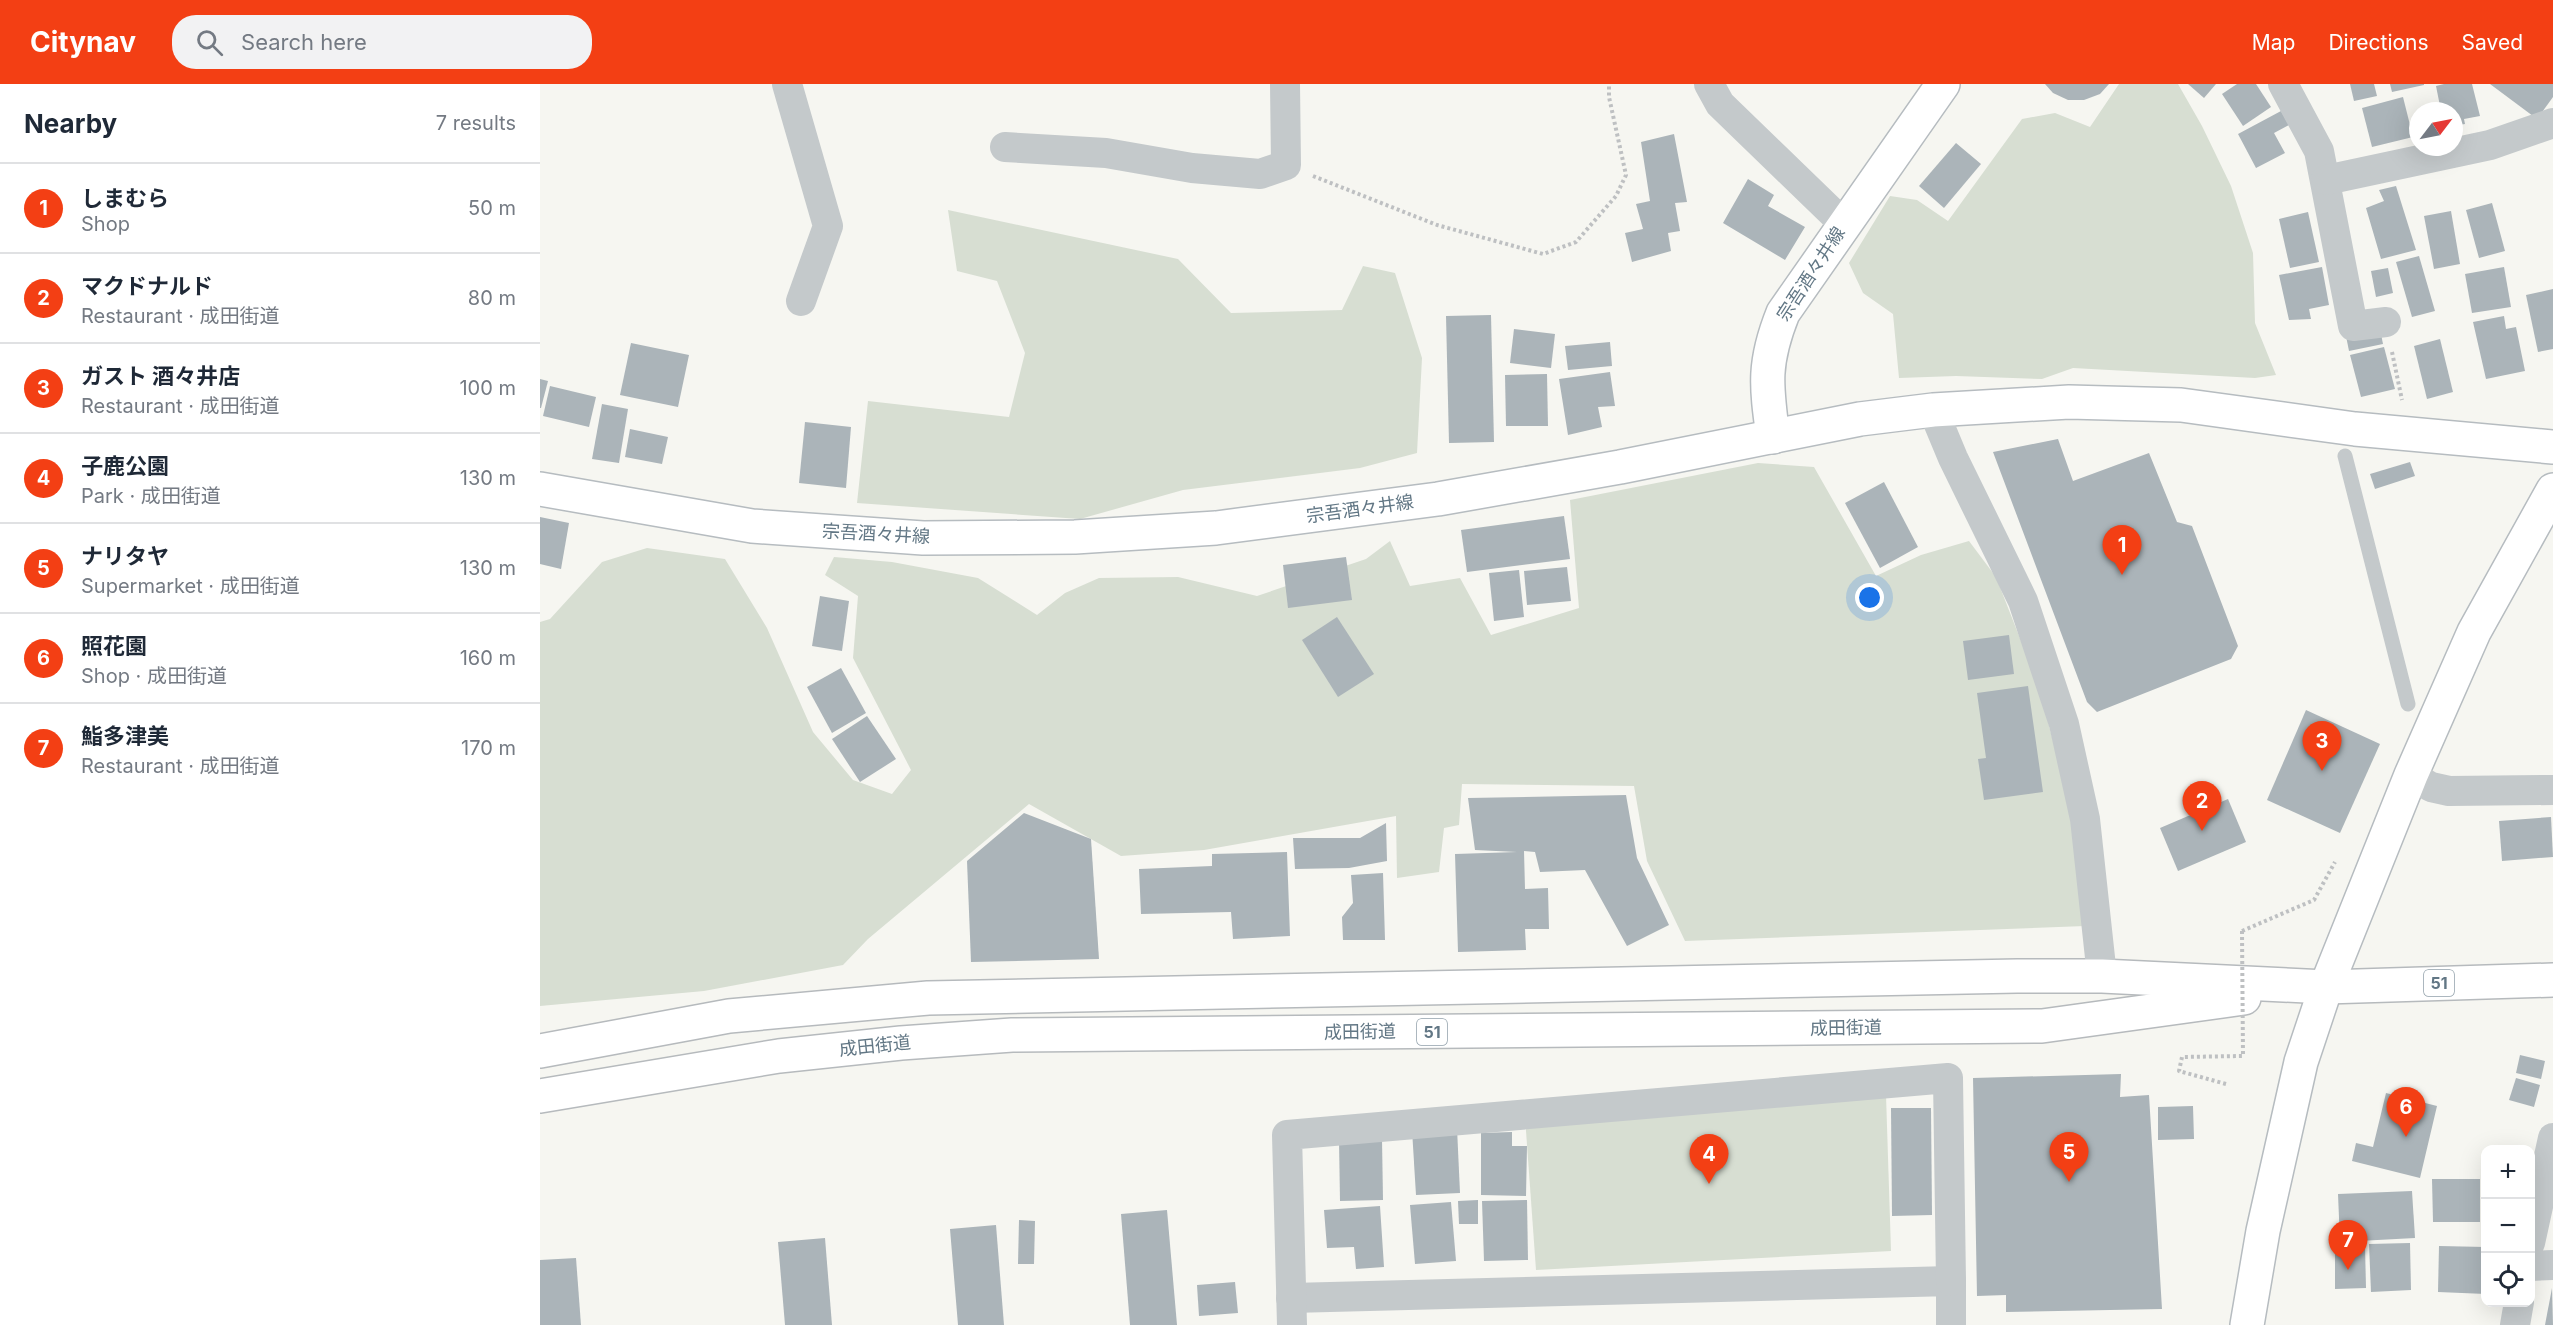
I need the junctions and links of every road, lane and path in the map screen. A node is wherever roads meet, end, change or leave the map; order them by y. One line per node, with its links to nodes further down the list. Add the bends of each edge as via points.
1 (787, 84): 12 (street, via 828,226)
2 (1285, 84): 9 (street)
3 (1609, 84): 9 (path, via 1626,175 1616,196 1576,242 1544,254 1437,225)
4 (1709, 84): 11 (street, via 1720,104)
5 (1943, 84): 11 (main road, 宗吾酒々井線)
6 (2283, 84): 10 (street, via 2319,151)
7 (2553, 123): 10 (street, via 2490,145)
8 (1005, 147): 9 (street, via 1106,153 1192,168 1260,174)
9 (1286, 165)
10 (2326, 180): 13 (street, via 2353,326)
11 (1844, 224): 16 (main road, 宗吾酒々井線, via 1783,313 1772,340 1767,378)
12 (801, 301)
13 (2386, 322): 14 (path)
14 (2402, 402)
15 (1933, 410): 16 (main road, via 1860,419); 17 (main road, via 2069,402 2181,405 2355,429); 25 (street, via 2023,601 2064,724 2085,819)
16 (1773, 437): 19 (main road, 宗吾酒々井線, via 1438,499 1216,528 1075,537 923,538 752,526)
17 (2553, 447)
18 (2345, 456): 21 (lane)
19 (540, 489)
20 (2553, 490): 22 (main road, via 2474,632)
21 (2408, 704)
22 (2411, 775): 23 (street, via 2431,787 2449,791); 27 (main road)
23 (2553, 790)
24 (2335, 862): 29 (path, bridge, via 2314,900 2242,930 2243,1056 2182,1057 2179,1071)
25 (2102, 976): 27 (main road, 成田街道 / 51); 28 (main road, 成田街道 / 51, via 928,998 729,1016)
26 (2553, 980): 27 (main road, 成田街道 / 51)
27 (2326, 987): 30 (main road, 成田街道 / 51, via 2042,1026 1012,1035 779,1056); 39 (main road, via 2299,1073 2263,1231)
28 (540, 1052)
29 (2226, 1084)
30 (540, 1096)
31 (2553, 1138): 32 (street)
32 (2535, 1220)
33 (2535, 1266): 34 (street)
34 (2553, 1266)
35 (1951, 1281): 37 (street); 37 (street, via 1948,1078 1287,1135); 38 (street)
36 (2518, 1307): 40 (street)
37 (1291, 1311)
38 (1951, 1325)
39 (2247, 1325)
40 (2515, 1325)

